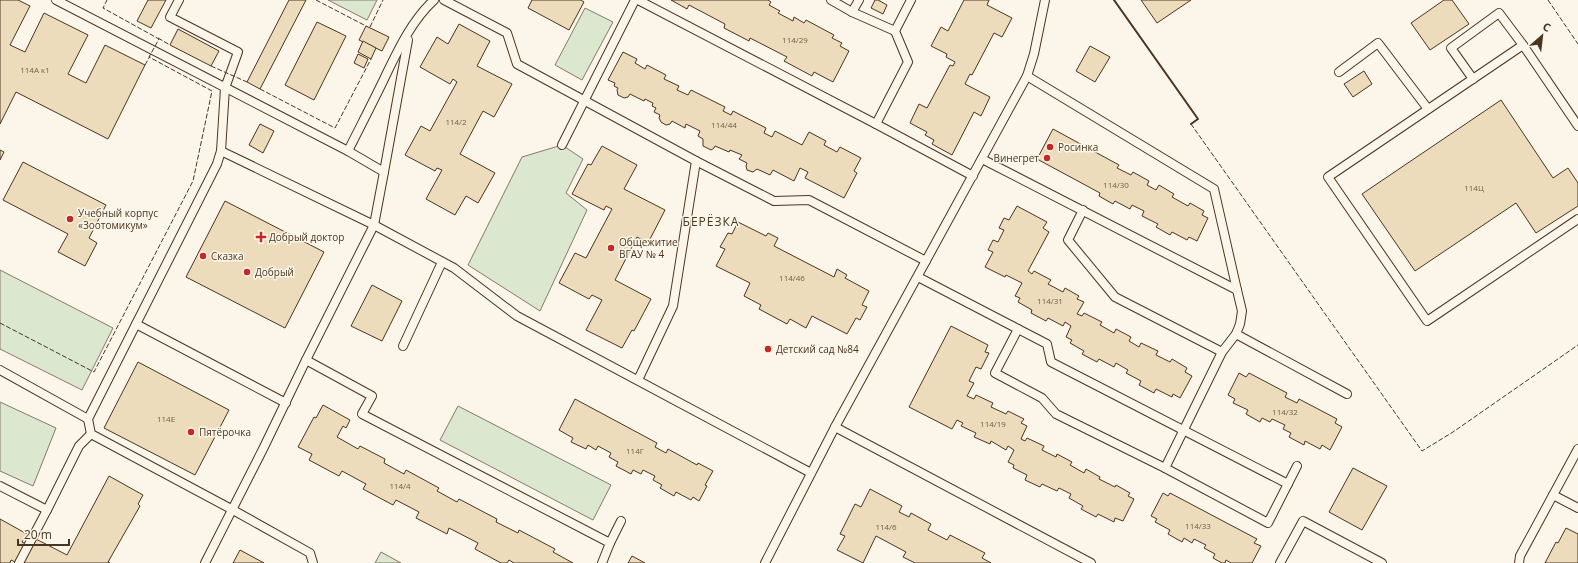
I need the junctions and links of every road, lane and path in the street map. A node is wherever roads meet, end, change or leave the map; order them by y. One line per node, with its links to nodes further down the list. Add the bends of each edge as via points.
1 (56, 0): 19 (lane)
2 (179, 0): 19 (lane, via 170,17 238,52)
3 (425, 0): 11 (lane)
4 (434, 0): 11 (lane)
5 (444, 0): 20 (lane, via 507,33 517,64)
6 (637, 0): 20 (lane); 22 (lane)
7 (831, 0): 12 (lane)
8 (859, 0): 12 (lane)
9 (911, 0): 13 (lane)
10 (1045, 0): 17 (lane)
11 (422, 11): 14 (lane)
12 (852, 12): 13 (lane)
13 (895, 31): 22 (lane, via 908,62)
14 (409, 33): 26 (lane); 29 (lane)
15 (1523, 45): 18 (lane); 18 (lane, via 1499,13 1451,48); 23 (lane)
16 (1339, 72): 21 (lane, via 1378,42)
17 (1027, 76): 27 (lane); 37 (lane, via 1214,189)
18 (1473, 79): 21 (lane)
19 (225, 88): 25 (lane); 26 (lane)
20 (584, 100): 24 (lane); 28 (lane)
21 (1428, 109): 32 (lane, via 1328,177 1427,321)
22 (876, 124): 30 (lane)
23 (1578, 126)
24 (562, 145)
25 (221, 151): 33 (lane); 38 (lane)
26 (348, 151): 29 (lane)
27 (982, 160): 30 (lane); 31 (lane)
28 (696, 161): 34 (lane, via 774,200 809,200); 45 (lane, via 673,306)
29 (384, 172): 33 (lane)
30 (973, 176): 34 (lane)
31 (1083, 210): 37 (lane); 42 (lane, via 1068,240 1115,297)
32 (1578, 219)
33 (374, 225): 35 (lane); 43 (lane)
34 (926, 261): 36 (lane)
35 (442, 262): 41 (lane); 45 (lane, via 454,268 518,316)
36 (918, 277): 39 (lane); 49 (lane)
37 (1237, 290): 40 (lane, via 1242,311)
38 (136, 324): 47 (lane); 48 (lane)
39 (1018, 329): 50 (lane, via 1047,344 1051,362); 54 (lane, via 995,373 1042,398 1056,414)
40 (1236, 334): 42 (lane); 46 (lane)
41 (403, 346)
42 (1222, 352): 50 (lane)
43 (306, 360): 47 (lane); 63 (lane, via 372,396 362,414)
44 (0, 370): 48 (lane)
45 (638, 380): 55 (lane)
46 (1348, 394)
47 (286, 403): 61 (lane)
48 (88, 419): 51 (lane)
49 (835, 427): 55 (lane); 69 (lane)
50 (1184, 431): 54 (lane); 56 (lane)
51 (91, 434): 60 (lane, via 80,446); 61 (lane)
52 (1578, 449): 58 (lane)
53 (1297, 466): 56 (lane)
54 (1165, 468): 56 (lane, via 1268,523)
55 (811, 473): 68 (lane)
56 (1288, 484)
57 (0, 486): 60 (lane)
58 (1553, 495): 59 (lane); 72 (lane, via 1520,556)
59 (1578, 508)
60 (47, 510): 64 (lane)
61 (233, 510): 65 (lane); 66 (lane, via 310,553)
62 (621, 521): 63 (lane)
63 (610, 543): 67 (lane)
64 (19, 563)
65 (205, 563)
66 (313, 563)
67 (602, 563)
68 (765, 563)
69 (1091, 563)
70 (1280, 563): 71 (lane, via 1303,521)
71 (1382, 563)
72 (1519, 563)

